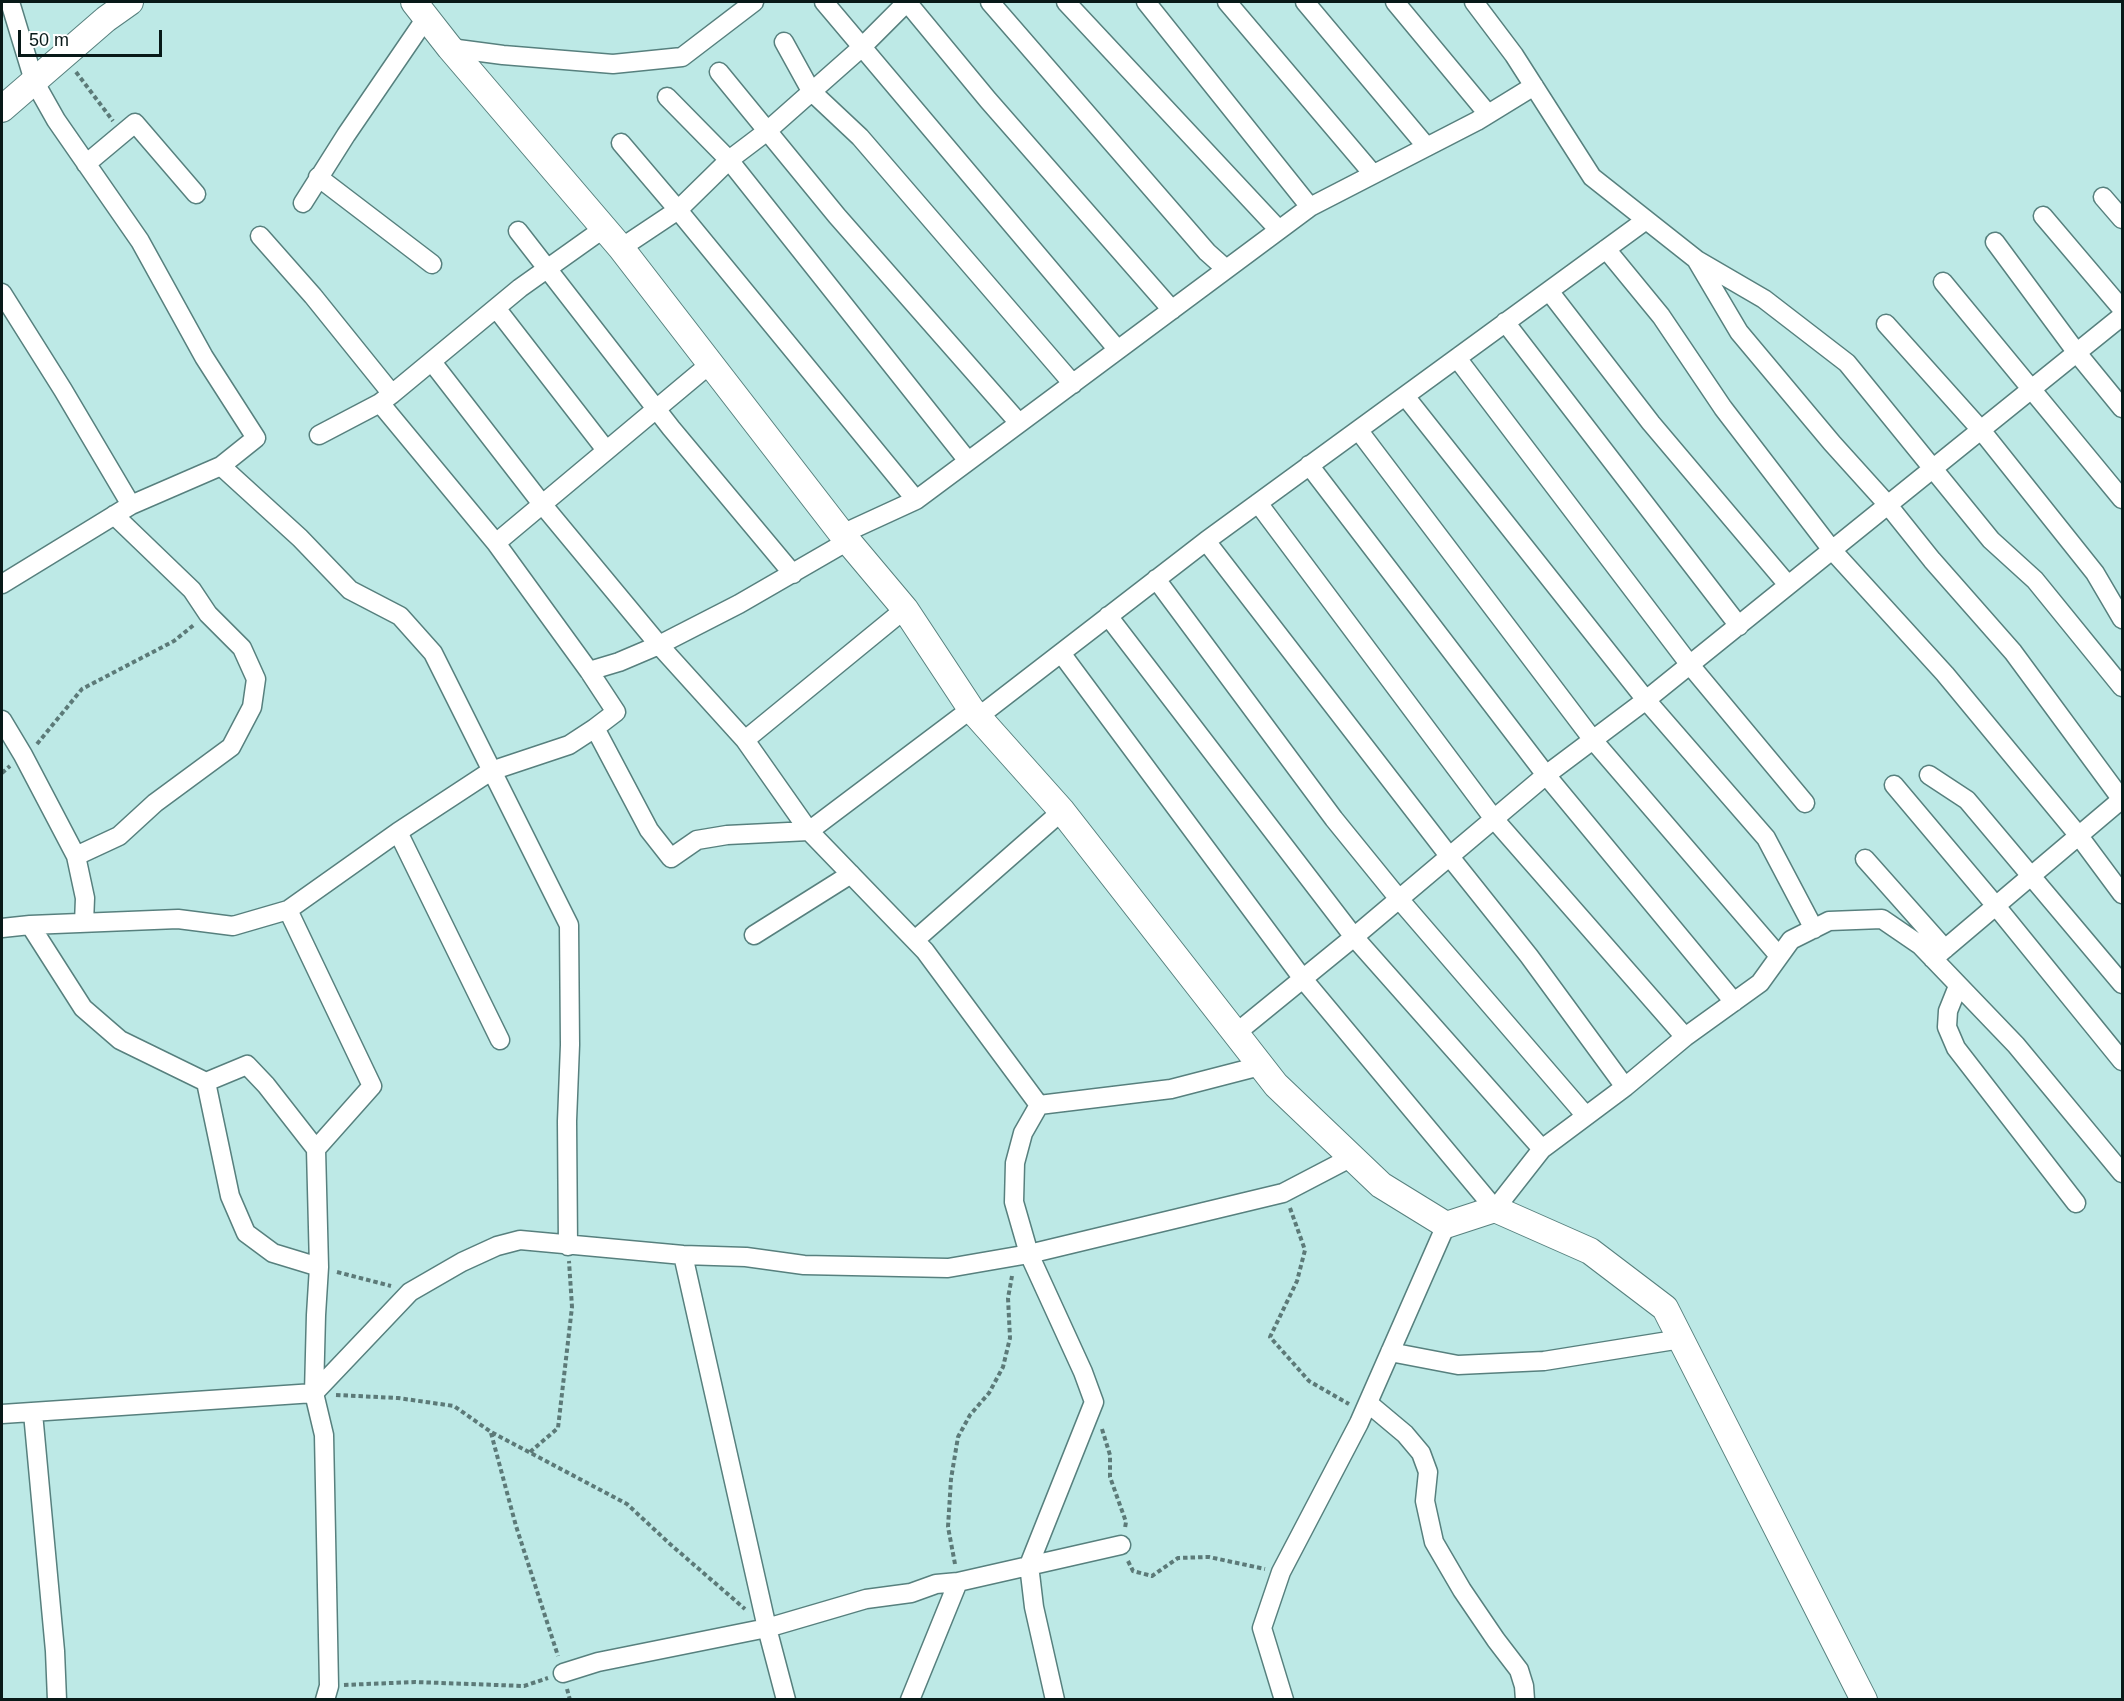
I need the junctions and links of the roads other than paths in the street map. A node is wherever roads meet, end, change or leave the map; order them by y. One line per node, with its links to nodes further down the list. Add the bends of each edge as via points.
1 (10, 2): 19 (street)
2 (130, 2): 13 (street)
3 (754, 2): 16 (street, via 682,57 614,64)
4 (824, 2): 17 (street)
5 (907, 2): 17 (street); 56 (street)
6 (990, 2): 49 (street)
7 (1066, 2): 41 (street)
8 (1146, 2): 35 (street)
9 (1227, 2): 30 (street)
10 (1305, 2): 27 (street)
11 (1395, 2): 24 (street)
12 (1474, 2): 20 (street)
13 (110, 10): 19 (street)
14 (420, 10): 16 (street); 31 (street)
15 (784, 42): 21 (street)
16 (450, 48): 40 (street)
17 (861, 48): 21 (street); 60 (street)
18 (719, 72): 25 (street)
19 (34, 81): 23 (street); 29 (street)
20 (1533, 86): 24 (street); 39 (street, via 1592,177)
21 (811, 91): 25 (street); 65 (street, via 860,137)
22 (667, 97): 28 (street)
23 (2, 109)
24 (1488, 114): 27 (street)
25 (766, 132): 28 (street); 71 (street)
26 (621, 143): 36 (street)
27 (1426, 146): 30 (street)
28 (729, 160): 36 (street); 76 (street)
29 (86, 164): 32 (street, via 135,123); 78 (street, via 140,241 204,357 256,438)
30 (1373, 174): 35 (street)
31 (318, 177): 34 (street); 48 (street)
32 (196, 194)
33 (2103, 197): 38 (street)
34 (303, 203)
35 (1310, 207): 41 (street)
36 (678, 210): 45 (street); 81 (street)
37 (2043, 216): 55 (street)
38 (2122, 219)
39 (1646, 220): 46 (street); 47 (street)
40 (603, 229): 45 (street); 50 (street)
41 (1280, 230): 49 (street)
42 (518, 231): 50 (street)
43 (260, 236): 68 (street, via 313,296)
44 (1995, 242): 61 (street)
45 (621, 248): 64 (street)
46 (1606, 249): 52 (street); 90 (street, via 1661,316 1723,408)
47 (1697, 260): 79 (street, via 1764,299 1847,363); 85 (street, via 1739,332)
48 (432, 264)
49 (1226, 269): 56 (street)
50 (548, 270): 54 (street); 69 (street)
51 (1942, 282): 66 (street)
52 (1549, 291): 58 (street); 94 (street, via 1652,423)
53 (2, 293): 84 (street)
54 (496, 308): 63 (street); 75 (street)
55 (2122, 309)
56 (1172, 310): 60 (street)
57 (2122, 316): 61 (street)
58 (1505, 322): 62 (street); 98 (street)
59 (1886, 324): 72 (street)
60 (1118, 350): 65 (street)
61 (2077, 353): 66 (street); 70 (street)
62 (1457, 358): 67 (street); 101 (street)
63 (432, 362): 68 (street); 83 (street)
64 (710, 363): 69 (street); 87 (street)
65 (1072, 384): 71 (street)
66 (2031, 390): 72 (street); 80 (street)
67 (1405, 396): 73 (street); 104 (street)
68 (386, 398): 74 (street); 89 (street)
69 (656, 408): 75 (street); 91 (street)
70 (2122, 408)
71 (1019, 423): 76 (street)
72 (1981, 430): 79 (street); 97 (street, via 2095,573)
73 (1359, 431): 77 (street); 109 (street)
74 (319, 435)
75 (606, 450): 83 (street)
76 (968, 461): 81 (street)
77 (1309, 465): 82 (street); 111 (street)
78 (221, 466): 84 (street); 110 (street, via 300,537 350,590 400,616 433,653)
79 (1932, 469): 85 (street); 103 (street, via 1991,540 2035,580)
80 (2122, 499)
81 (916, 500): 87 (street)
82 (1258, 503): 88 (street); 117 (street)
83 (542, 504): 89 (street); 99 (street)
84 (131, 505): 86 (street)
85 (1888, 505): 90 (street); 114 (street, via 2013,652)
86 (114, 515): 93 (street); 121 (street, via 192,590 208,614 242,648 256,679 252,707 231,747 155,803 119,836)
87 (845, 538): 91 (street); 95 (street)
88 (1206, 541): 92 (street); 122 (street)
89 (496, 543): 102 (street)
90 (1832, 550): 94 (street); 120 (street, via 1945,674)
91 (793, 574): 99 (street)
92 (1156, 579): 96 (street); 127 (street)
93 (2, 584)
94 (1788, 585): 98 (street)
95 (905, 609): 105 (street); 108 (street)
96 (1108, 616): 100 (street); 135 (street)
97 (2122, 619)
98 (1739, 626): 101 (street)
99 (659, 645): 102 (street); 108 (street)
100 (1061, 653): 105 (street); 139 (street)
101 (1690, 665): 104 (street); 115 (street)
102 (589, 671): 107 (street, via 616,712)
103 (2122, 687)
104 (1646, 700): 109 (street); 133 (street, via 1766,838)
105 (974, 713): 116 (street); 118 (street)
106 (2, 720): 121 (street)
107 (595, 728): 110 (street, via 569,745); 118 (street, via 648,830 670,858 697,840)
108 (745, 740): 118 (street)
109 (1593, 740): 111 (street); 138 (street)
110 (491, 771): 119 (street); 159 (street, via 569,925)
111 (1546, 775): 117 (street); 142 (street)
112 (1929, 775): 125 (street, via 1967,800)
113 (1894, 785): 128 (street)
114 (2122, 800): 120 (street)
115 (1805, 803)
116 (1062, 811): 136 (street); 143 (street)
117 (1494, 819): 122 (street); 144 (street)
118 (809, 831): 124 (street)
119 (398, 832): 129 (street); 145 (street)
120 (2079, 836): 125 (street); 126 (street)
121 (76, 856): 130 (street, via 85,898)
122 (1450, 857): 127 (street); 149 (street)
123 (1865, 859): 137 (street)
124 (850, 874): 134 (street); 136 (street)
125 (2031, 876): 128 (street); 140 (street)
126 (2122, 894)
127 (1399, 900): 135 (street); 151 (street)
128 (1996, 906): 137 (street); 146 (street)
129 (288, 910): 130 (street, via 233,926 178,919); 152 (street, via 372,1086)
130 (84, 923): 131 (street)
131 (30, 925): 132 (street); 148 (street, via 83,1008 120,1040)
132 (2, 928)
133 (1814, 929): 137 (street, via 1829,921 1882,919); 138 (street, via 1791,940)
134 (754, 935)
135 (1354, 937): 139 (street); 153 (street)
136 (915, 940): 150 (street)
137 (1939, 954): 141 (street)
138 (1779, 956): 142 (street, via 1760,983)
139 (1304, 980): 143 (street); 157 (street)
140 (2122, 984)
141 (1958, 986): 155 (street, via 2016,1045); 156 (street, via 1948,1011 1947,1027 1956,1048)
142 (1734, 1002): 144 (street)
143 (1235, 1035): 147 (street)
144 (1685, 1037): 149 (street)
145 (500, 1040)
146 (2122, 1061)
147 (1260, 1066): 150 (street, via 1171,1089); 154 (street)
148 (206, 1082): 152 (street, via 247,1065); 162 (street, via 230,1196 246,1233 273,1253)
149 (1625, 1087): 151 (street)
150 (1039, 1105): 160 (street, via 1023,1133 1015,1163 1014,1202)
151 (1586, 1116): 153 (street)
152 (316, 1149): 162 (street)
153 (1542, 1149): 157 (street)
154 (1352, 1157): 158 (street, via 1381,1185); 160 (street, via 1283,1193)
155 (2122, 1173)
156 (2076, 1203)
157 (1495, 1209): 158 (street); 163 (street, via 1590,1251 1665,1308)
158 (1446, 1225): 164 (street)
159 (568, 1246): 161 (street); 165 (street, via 520,1240 497,1246 410,1292)
160 (1029, 1254): 161 (street, via 948,1268 804,1265 746,1257); 170 (street, via 1094,1402)
161 (683, 1255): 172 (street)
162 (319, 1267): 165 (street)
163 (1681, 1339): 164 (street, via 1544,1361 1458,1365); 181 (street)
164 (1390, 1353): 166 (street)
165 (314, 1393): 167 (street); 174 (street, via 324,1435)
166 (1366, 1408): 179 (street, via 1281,1572 1262,1628); 180 (street, via 1405,1434 1421,1453 1428,1472 1425,1500 1434,1542 1468,1599 1519,1670)
167 (33, 1413): 168 (street); 175 (street)
168 (2, 1414)
169 (1121, 1545): 170 (street)
170 (1029, 1565): 171 (street); 178 (street, via 1034,1607)
171 (958, 1582): 172 (street, via 866,1599); 177 (street)
172 (767, 1628): 173 (street, via 598,1662); 176 (street)
173 (563, 1674)
174 (327, 1693)
175 (57, 1700)
176 (786, 1700)
177 (910, 1700)
178 (1055, 1700)
179 (1284, 1700)
180 (1525, 1700)
181 (1864, 1700)

